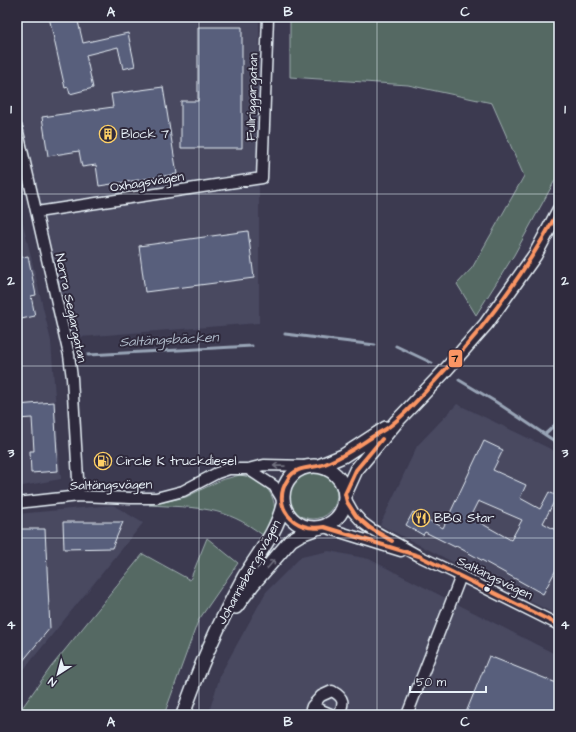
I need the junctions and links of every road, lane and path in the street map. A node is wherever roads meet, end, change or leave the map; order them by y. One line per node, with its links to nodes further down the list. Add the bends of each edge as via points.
1 (268, 17): 3 (street, Fullriggargatan)
2 (17, 128): 5 (street, Norra Seglargatan)
3 (262, 178): 5 (street, Oxhagsvägen)
4 (559, 210): 6 (main road, via 535,255 486,324)
5 (37, 212): 9 (street, Norra Seglargatan, via 69,355)
6 (397, 421): 7 (main road, via 343,456); 10 (main road, via 356,470)
7 (314, 466): 8 (street, Saltängsvägen, one-way to 8, via 264,465); 10 (main road, via 329,469 338,477); 11 (main road, via 298,470 289,477 284,486)
8 (248, 469): 9 (street, Saltängsvägen, via 229,469 183,491 156,498); 11 (street, via 274,486)
9 (79, 496): 12 (street, Saltängsvägen)
10 (345, 496): 13 (main road, via 340,514 334,521); 14 (street, Saltängsvägen, via 362,523)
11 (283, 502): 13 (main road, via 286,512 293,521 309,528); 17 (main road, Johannisbergsvägen, via 274,531 244,577)
12 (17, 503)
13 (322, 527): 14 (street, Saltängsvägen); 17 (main road, Johannisbergsvägen, one-way to 13, via 253,584 291,540)
14 (419, 556): 15 (street, Saltängsvägen)
15 (461, 576): 16 (street, Saltängsvägen); 22 (street)
16 (559, 625)
17 (212, 639): 19 (main road, Johannisbergsvägen)
18 (310, 711): 20 (street); 21 (street, via 321,696 332,692 342,699)
19 (183, 715)
20 (333, 715)
21 (339, 715)
22 (407, 715)

